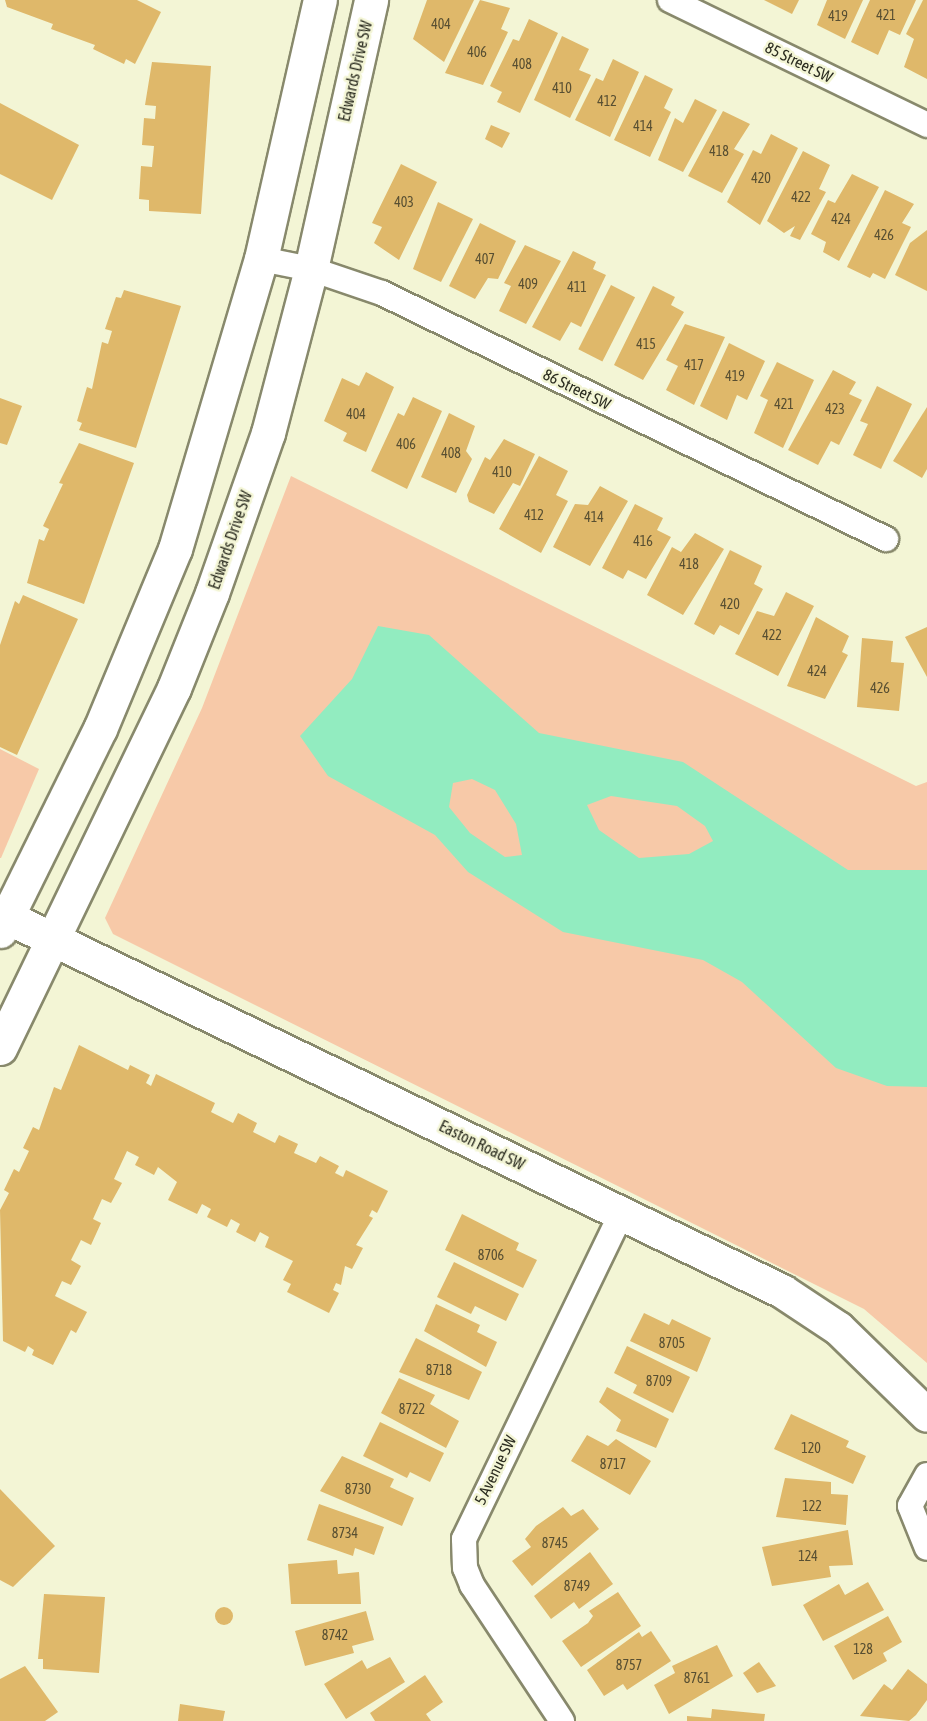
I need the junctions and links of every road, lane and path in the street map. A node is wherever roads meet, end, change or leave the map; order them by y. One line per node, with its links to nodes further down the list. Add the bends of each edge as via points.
1 (320, 0): 5 (street)
2 (371, 0): 6 (street, Edwards Drive SW)
3 (670, 0): 4 (street, 85 Street SW)
4 (927, 125)
5 (261, 259): 6 (street, 86 Street SW); 8 (street, via 161,587 100,729)
6 (311, 269): 7 (street, 86 Street SW, via 382,293); 9 (street, Edwards Drive SW, via 268,433 212,593 174,688)
7 (886, 539)
8 (4, 924): 9 (street, Easton Road SW)
9 (54, 940): 10 (street, Edwards Drive SW); 11 (street, Easton Road SW)
10 (0, 1048)
11 (621, 1212): 12 (street, Easton Road SW, via 810,1307 872,1357); 15 (street, 5 Avenue SW, via 467,1528 464,1546 472,1586)
12 (927, 1415)
13 (927, 1475): 14 (street, via 910,1506)
14 (927, 1548)
15 (562, 1721)

